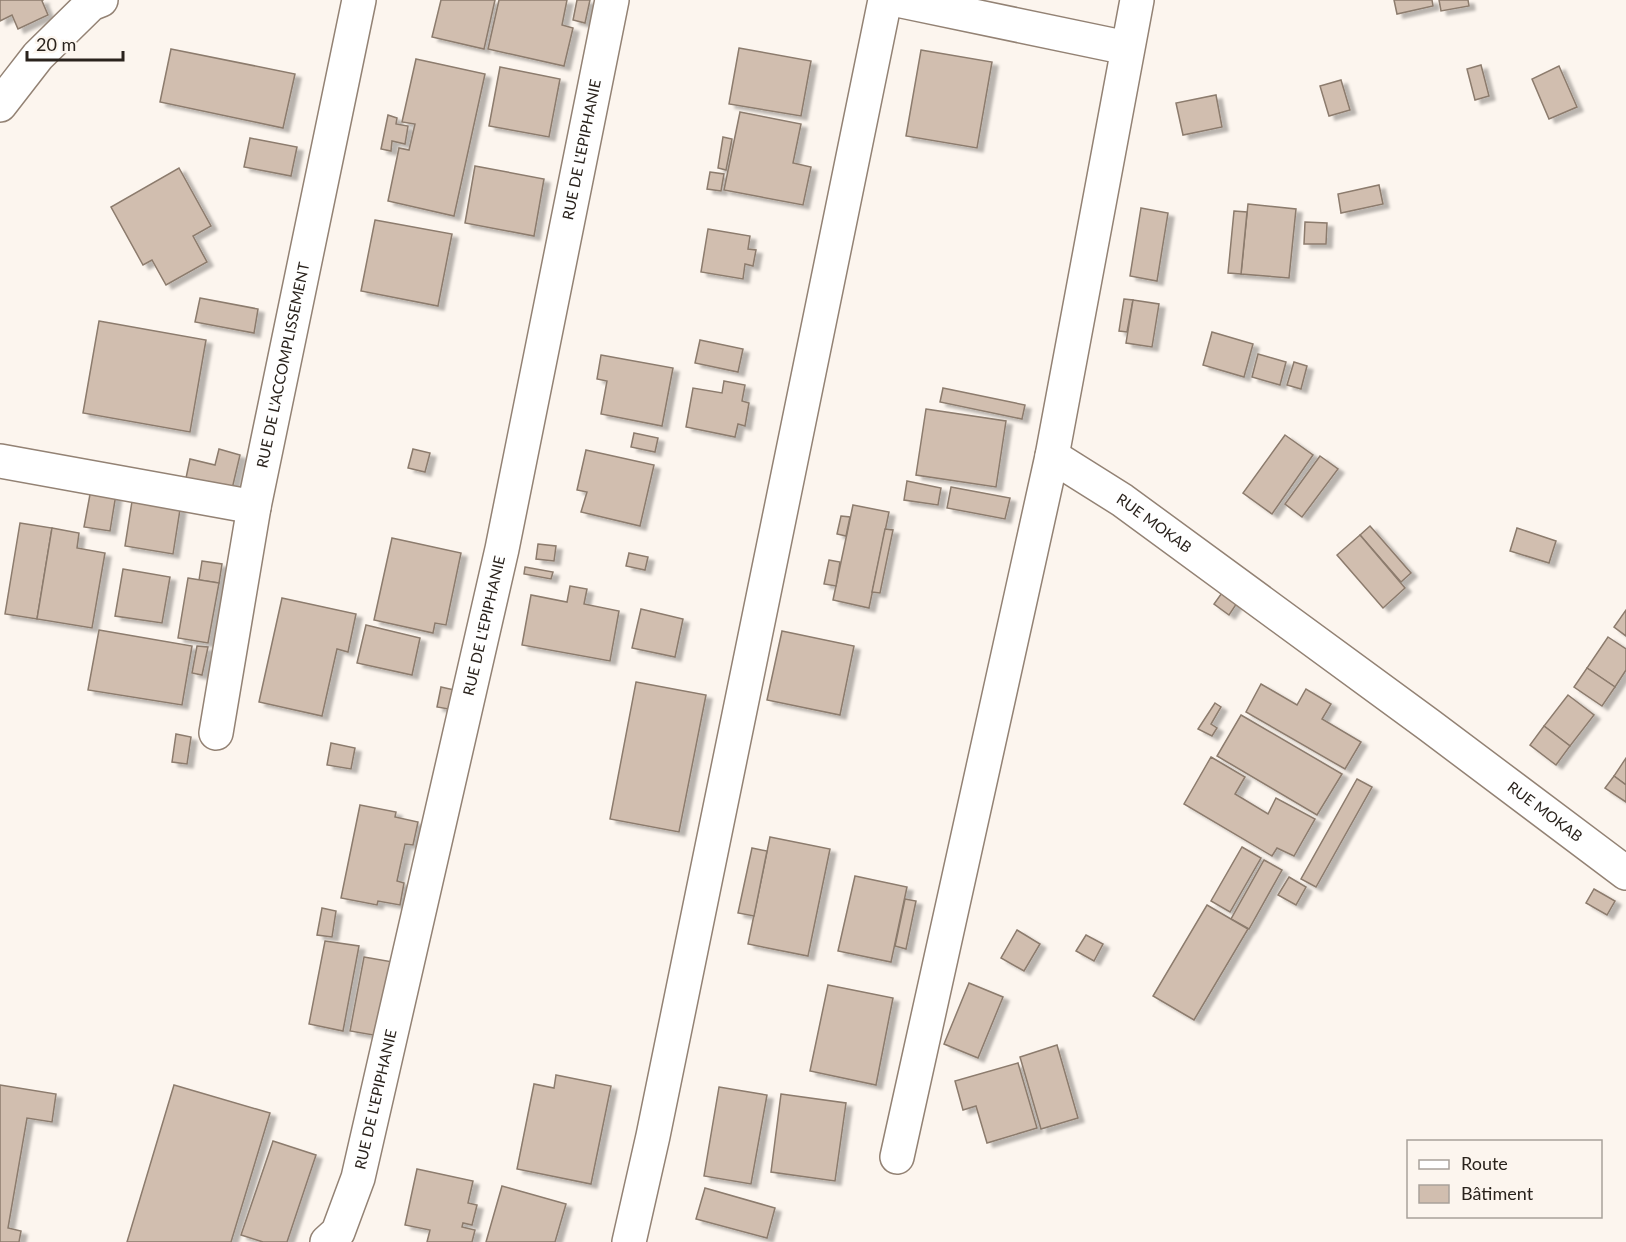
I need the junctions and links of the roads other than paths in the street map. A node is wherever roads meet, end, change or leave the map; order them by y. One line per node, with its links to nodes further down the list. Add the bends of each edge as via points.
1 (359, 0): 11 (street, RUE DE L'ACCOMPLISSEMENT)
2 (612, 0): 15 (street, RUE DE L'EPIPHANIE, via 500,561 358,1178 338,1232)
3 (885, 0): 16 (street)
4 (897, 0): 7 (street)
5 (1137, 0): 7 (street)
6 (95, 1): 8 (street, via 38,56)
7 (1127, 48): 9 (street)
8 (0, 105)
9 (1052, 456): 13 (street, RUE MOKAB, via 1122,500); 14 (street)
10 (0, 461): 11 (street)
11 (254, 507): 12 (street, RUE DE L'ACCOMPLISSEMENT)
12 (216, 732)
13 (1626, 873)
14 (897, 1157)
15 (327, 1242)
16 (629, 1242)

